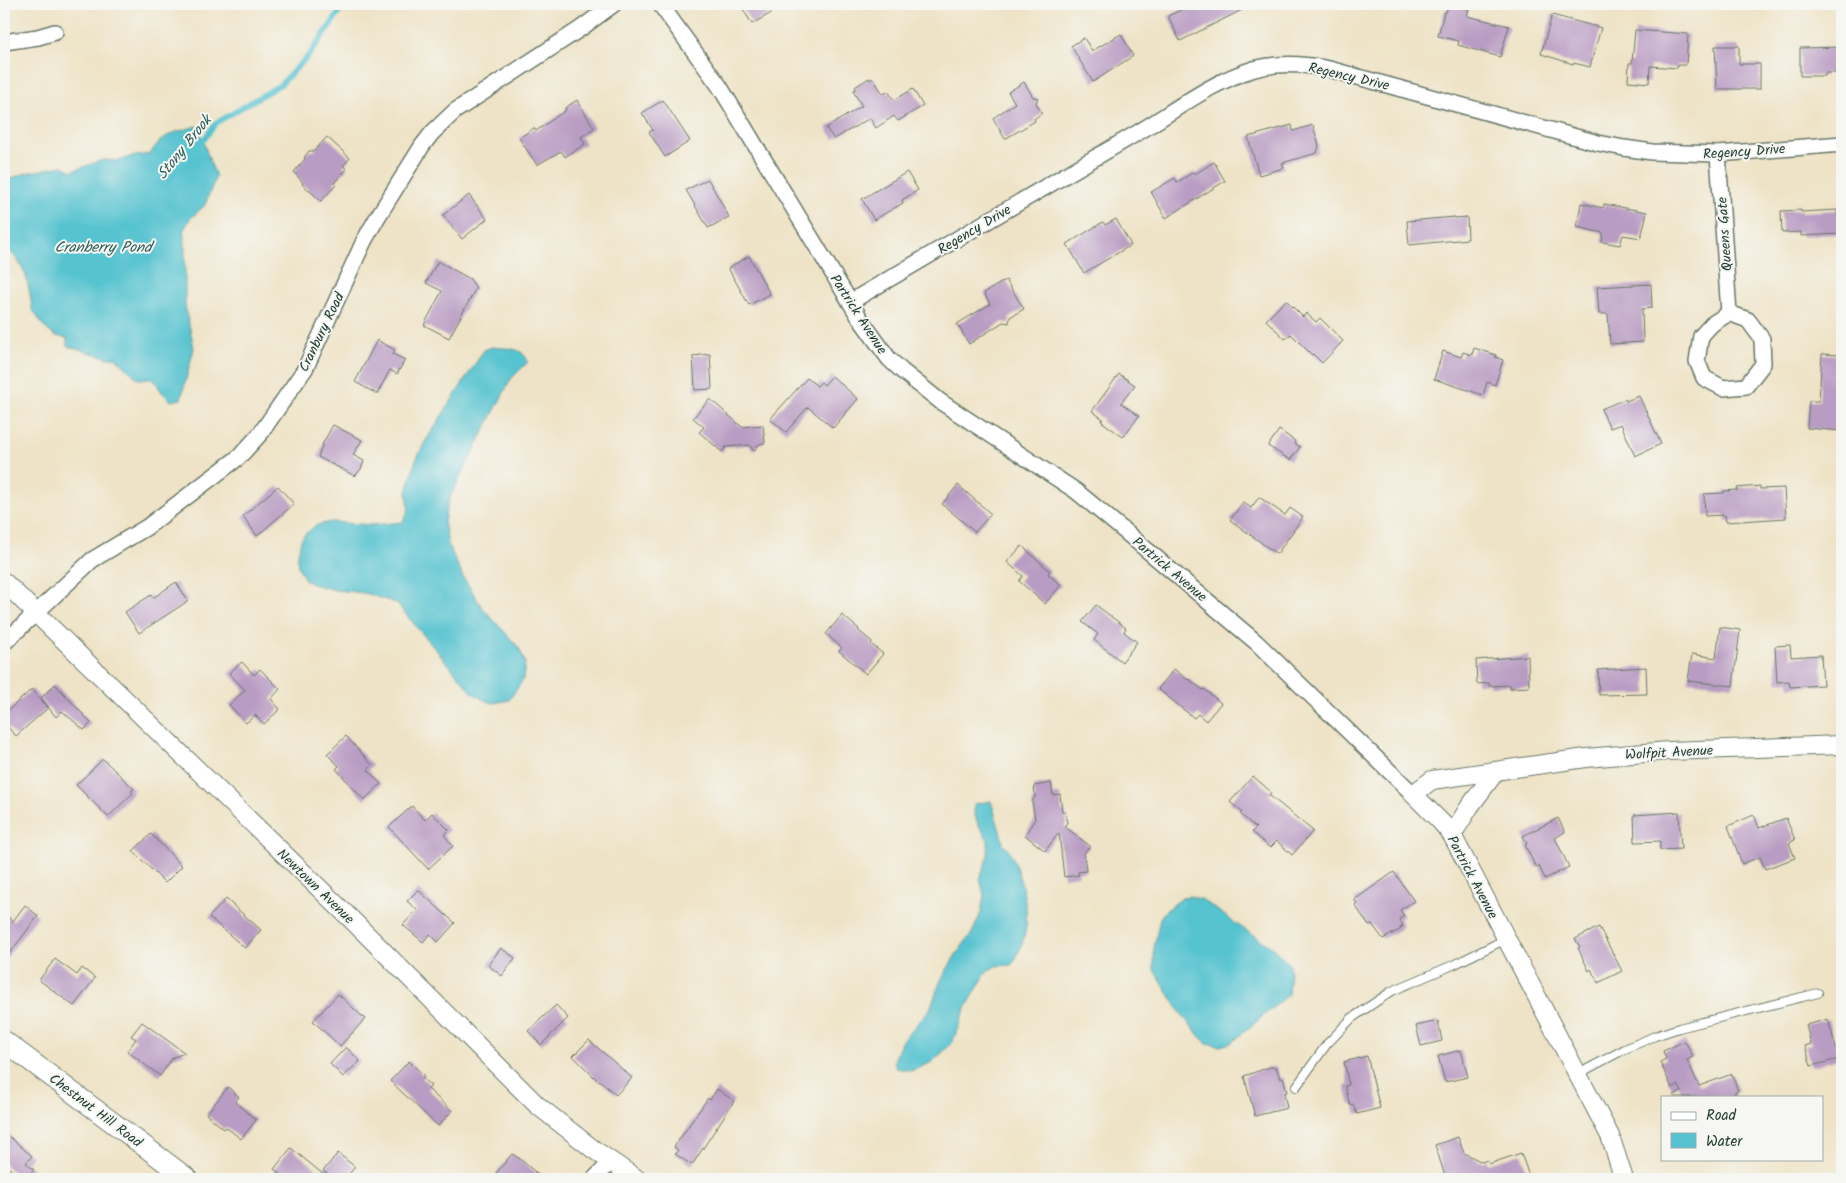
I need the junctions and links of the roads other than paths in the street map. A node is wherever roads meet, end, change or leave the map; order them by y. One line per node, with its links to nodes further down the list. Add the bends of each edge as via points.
1 (614, 4): 10 (street, Cranbury Road, via 443,121 422,146 377,218 304,369 260,434 239,457 147,527 92,560)
2 (660, 4): 7 (street, Partrick Avenue, via 739,117)
3 (55, 32): 4 (street)
4 (4, 42)
5 (1842, 144): 6 (street, Regency Drive)
6 (1718, 154): 7 (street, Regency Drive, via 1661,153 1624,148 1309,65 1281,64 1255,68 1212,87); 8 (street, Queens Gate)
7 (850, 302): 14 (street, Partrick Avenue, via 872,337 902,371 963,417 1076,491 1122,529 1256,642)
8 (1729, 313): 8 (street, via 1748,320 1762,339 1763,364 1746,386 1723,388 1704,378 1697,360 1701,336)
9 (4, 582): 10 (street, Newtown Avenue)
10 (37, 612): 11 (street, Cranbury Road); 21 (street, Newtown Avenue, via 516,1084 560,1124)
11 (4, 643)
12 (1842, 745): 13 (street, Wolfpit Avenue, via 1668,751 1586,758)
13 (1496, 772): 14 (street, Wolfpit Avenue, via 1432,780); 15 (street)
14 (1413, 794): 15 (street, Partrick Avenue)
15 (1452, 836): 16 (street, Partrick Avenue)
16 (1506, 939): 19 (street, Partrick Avenue); 20 (lane, via 1392,991 1352,1018 1327,1044)
17 (1818, 993): 19 (lane, via 1655,1036)
18 (4, 1041): 22 (main road, Chestnut Hill Road)
19 (1578, 1074): 25 (street, Partrick Avenue, via 1610,1136)
20 (1296, 1087)
21 (611, 1162): 23 (street); 24 (street, Newtown Avenue)
22 (188, 1179)
23 (594, 1179)
24 (637, 1179)
25 (1624, 1179)

